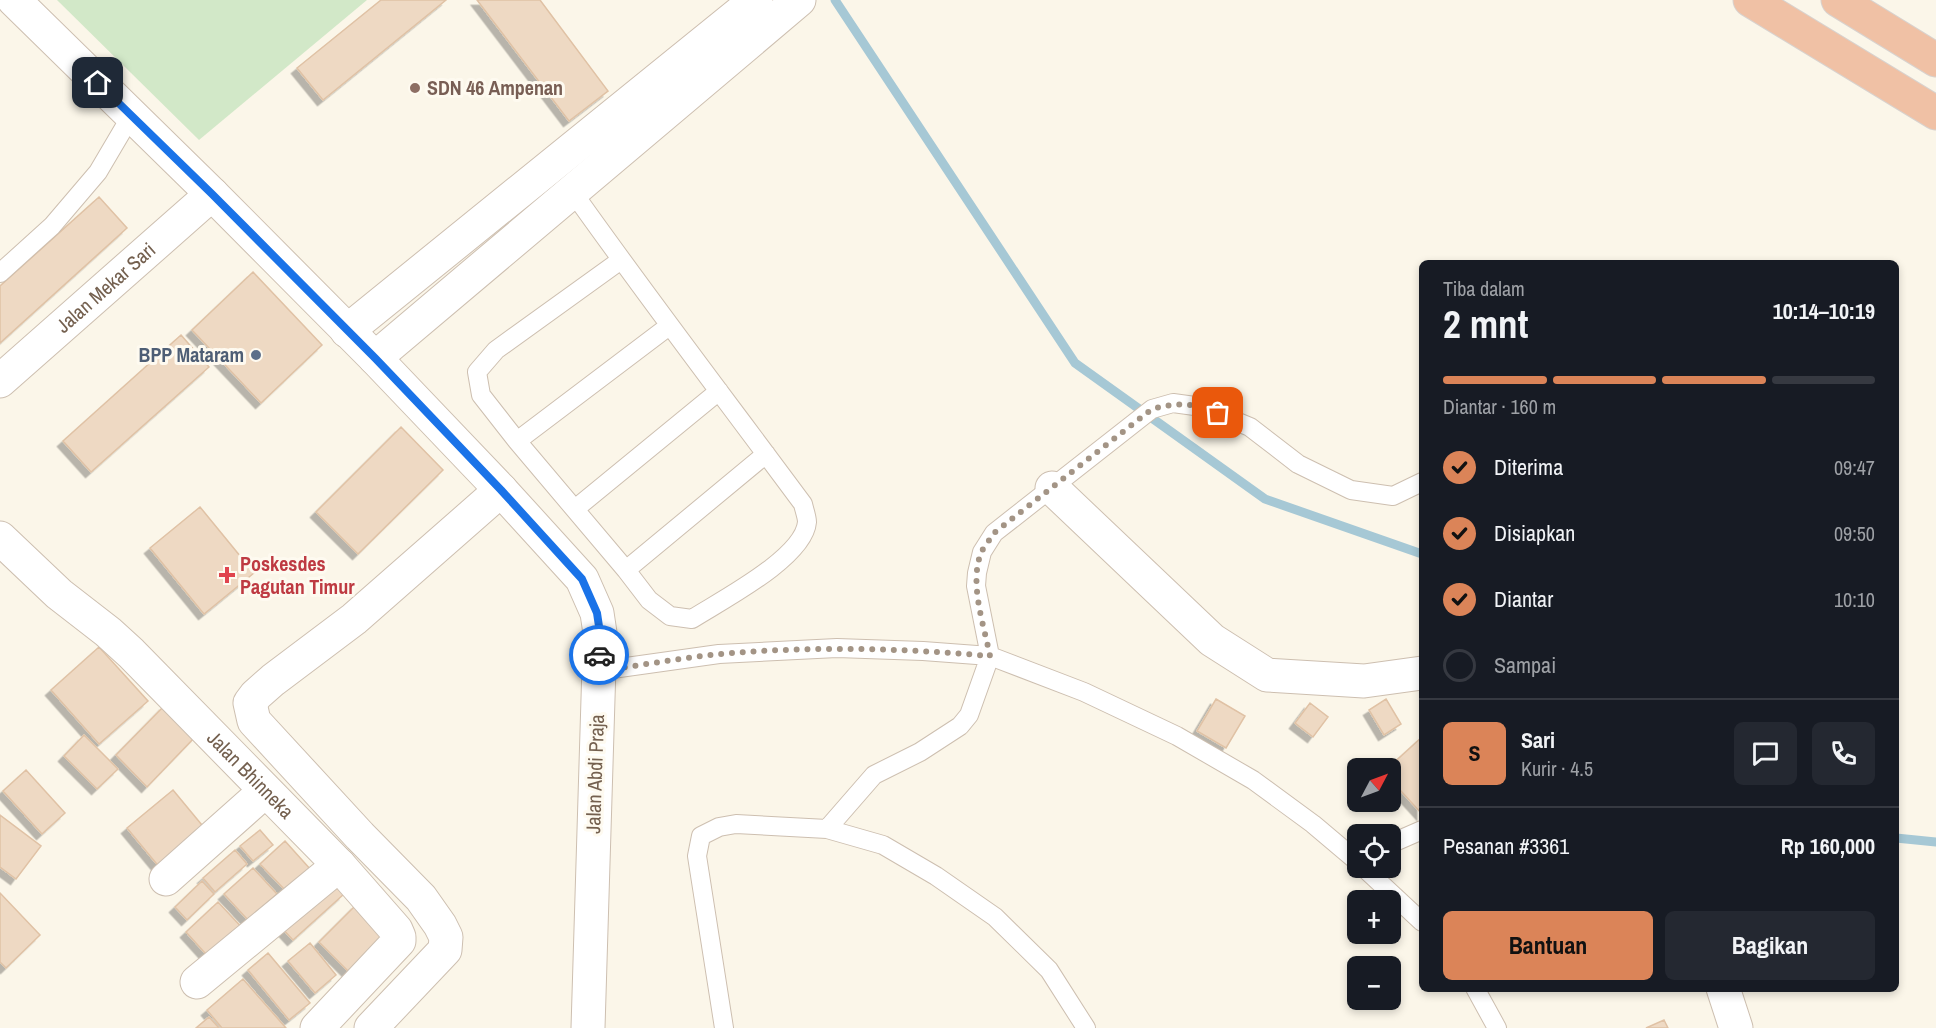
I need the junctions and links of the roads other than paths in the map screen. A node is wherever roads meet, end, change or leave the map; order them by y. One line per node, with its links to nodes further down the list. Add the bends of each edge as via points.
1 (14, 0): 8 (street, Jalan Abdi Praja)
2 (756, 0): 14 (street)
3 (1750, 0): 7 (highway)
4 (1838, 0): 6 (highway)
5 (798, 1): 9 (street)
6 (1936, 60)
7 (1936, 113)
8 (131, 116): 10 (street, Jalan Abdi Praja); 12 (lane, via 98,172 51,226)
9 (572, 191): 11 (lane); 15 (street)
10 (212, 194): 14 (street, Jalan Abdi Praja); 16 (street, Jalan Mekar Sari)
11 (621, 260): 13 (lane); 18 (lane, via 496,350 477,372 481,395)
12 (0, 273)
13 (669, 326): 17 (lane); 18 (lane)
14 (347, 331): 15 (street, Jalan Abdi Praja)
15 (375, 358): 22 (street, Jalan Abdi Praja)
16 (0, 381)
17 (719, 391): 19 (lane); 23 (lane)
18 (517, 441): 23 (lane)
19 (766, 454): 25 (lane); 25 (lane, via 803,504 807,523 798,543 774,568 692,619 670,616 649,600)
20 (1058, 483): 21 (lane, via 1152,409 1173,403 1202,407 1250,427 1298,464 1351,490 1393,495); 26 (lane, via 994,533 982,552 976,586); 28 (street, via 1159,592 1212,640 1267,675 1364,681)
21 (1419, 483)
22 (501, 490): 27 (street, Jalan Abdi Praja, via 582,579 597,613); 42 (street, via 354,619 273,680 250,703 254,721 409,885 446,937 445,950)
23 (575, 509): 25 (lane)
24 (0, 538): 29 (street, Jalan Bhinneka, via 59,594 131,653)
25 (626, 570)
26 (990, 656): 27 (lane, via 837,648 719,654); 30 (lane, via 969,715 960,726 874,775); 33 (lane, via 1084,692 1177,736 1253,780)
27 (598, 671): 43 (street, Jalan Abdi Praja)
28 (1419, 674)
29 (265, 791): 34 (street, Jalan Bhinneka); 36 (street)
30 (827, 829): 44 (lane, via 736,824 701,836 696,856); 45 (lane, via 883,845 995,917 1048,970)
31 (1419, 831): 32 (lane)
32 (1401, 839)
33 (1347, 852)
34 (339, 865): 38 (street); 41 (street, Jalan Bhinneka, via 396,930 399,941)
35 (1376, 878): 37 (lane)
36 (166, 879)
37 (1419, 919)
38 (197, 982)
39 (1477, 992): 46 (lane)
40 (1724, 992): 47 (street)
41 (317, 1028)
42 (371, 1028)
43 (588, 1028)
44 (724, 1028)
45 (1086, 1028)
46 (1497, 1028)
47 (1736, 1028)

